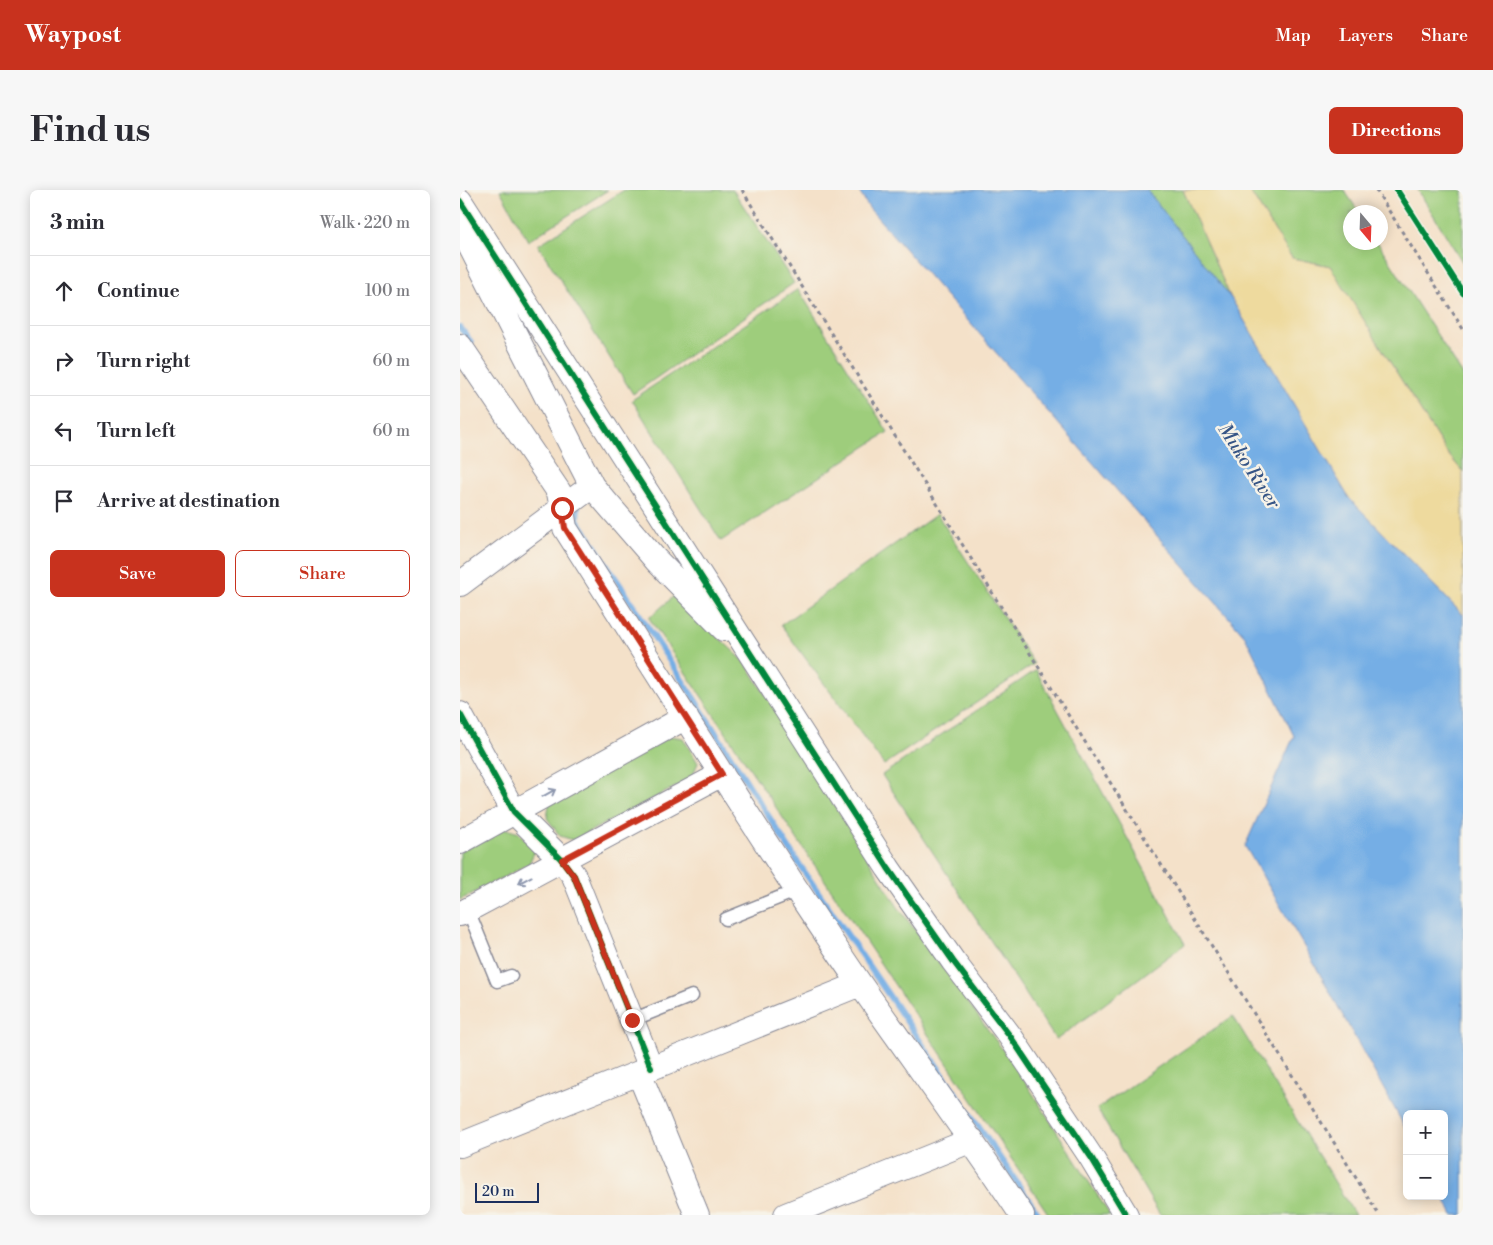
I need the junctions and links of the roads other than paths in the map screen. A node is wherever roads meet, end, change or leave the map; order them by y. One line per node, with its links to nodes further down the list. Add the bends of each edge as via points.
1 (460, 201): 7 (street)
2 (460, 226): 4 (street)
3 (460, 346): 5 (street, via 559,492)
4 (592, 486): 5 (street); 7 (street, via 656,560)
5 (562, 508): 6 (street); 9 (street, via 565,528)
6 (460, 584)
7 (752, 654): 27 (street, via 888,868 1010,1036 1091,1156)
8 (460, 714): 11 (street)
9 (686, 717): 10 (street); 11 (street, one-way to 9)
10 (722, 774): 13 (street); 14 (street)
11 (514, 812): 12 (street); 13 (street)
12 (460, 842)
13 (562, 860): 15 (street, one-way to 15); 20 (street, via 574,876)
14 (798, 890): 16 (lane); 18 (street)
15 (464, 912): 17 (lane, via 497,981)
16 (726, 919)
17 (511, 976)
18 (860, 984): 21 (street); 22 (street)
19 (692, 996): 20 (lane)
20 (632, 1020): 21 (street)
21 (645, 1071): 23 (street); 24 (street)
22 (972, 1140): 25 (street); 26 (street)
23 (460, 1144)
24 (697, 1215)
25 (786, 1215)
26 (1022, 1215)
27 (1126, 1215)

